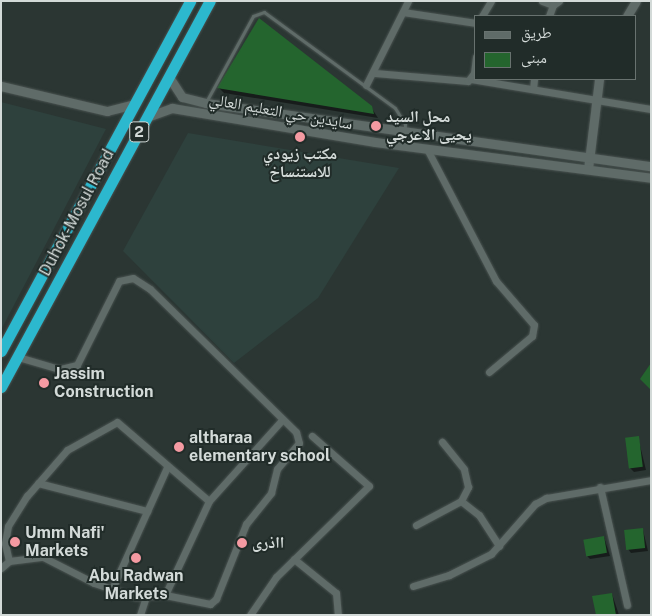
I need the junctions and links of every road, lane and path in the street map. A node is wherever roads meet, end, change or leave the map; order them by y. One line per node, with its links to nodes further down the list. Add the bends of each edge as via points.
1 (190, 1): 25 (highway, Duhok-Mosul Road / 2)
2 (210, 1): 15 (highway, Duhok-Mosul Road / 2)
3 (408, 1): 8 (street)
4 (491, 1): 9 (street)
5 (542, 1): 7 (street)
6 (636, 1): 11 (main road)
7 (556, 3): 10 (street)
8 (403, 12): 12 (street); 14 (street)
9 (483, 15)
10 (550, 15)
11 (628, 15)
12 (474, 23)
13 (474, 68): 16 (street)
14 (375, 74): 16 (street); 20 (street)
15 (169, 77): 24 (main road, سايدين حي التعليم العالي, via 177,93); 27 (highway, Duhok-Mosul Road / 2)
16 (472, 79)
17 (478, 80): 22 (street)
18 (534, 80): 22 (street)
19 (599, 80): 23 (main road)
20 (366, 85): 24 (lane, via 264,12 253,16); 28 (lane, via 402,116)
21 (1, 86): 25 (main road, via 106,111)
22 (533, 89): 23 (street)
23 (594, 97): 26 (street); 31 (main road)
24 (206, 103): 28 (main road, سايدين حي التعليم العالي)
25 (135, 104): 35 (highway, Duhok-Mosul Road / 2)
26 (651, 109)
27 (146, 118): 29 (main road, سايدين حي التعليم العالي, via 172,108); 36 (highway, Duhok-Mosul Road / 2)
28 (405, 134): 29 (lane); 31 (main road, سايدين حي التعليم العالي)
29 (404, 146): 30 (main road, سايدين حي التعليم العالي)
30 (427, 149): 33 (main road, سايدين حي التعليم العالي); 37 (street, via 496,281 534,325 532,336)
31 (590, 157): 32 (main road, سايدين حي التعليم العالي); 33 (main road)
32 (651, 166)
33 (588, 169): 34 (main road, سايدين حي التعليم العالي)
34 (651, 178)
35 (1, 352)
36 (18, 357): 38 (highway, Duhok-Mosul Road / 2); 39 (street, via 59,369 76,366 119,281 134,278 150,289)
37 (488, 372)
38 (1, 387)
39 (282, 420): 46 (street); 56 (street, via 296,432 299,443 277,469 272,493 246,524 216,599 204,606)
40 (312, 436): 51 (street, via 369,486)
41 (442, 442): 47 (street, via 468,478)
42 (167, 467): 44 (street, via 117,422 67,450); 46 (street); 48 (street)
43 (651, 480): 45 (street)
44 (38, 483): 48 (street); 52 (street, via 8,526 5,543)
45 (600, 487): 50 (street, via 555,494 534,504); 58 (street)
46 (209, 501): 56 (street)
47 (461, 501): 49 (street); 50 (street, via 479,515)
48 (147, 511): 55 (street)
49 (416, 525)
50 (499, 546): 54 (street, via 457,571)
51 (294, 559): 60 (street); 61 (street, via 336,593)
52 (9, 561): 53 (street); 55 (street, via 44,557)
53 (1, 568)
54 (413, 586)
55 (112, 589): 57 (street)
56 (165, 595): 57 (street)
57 (145, 600): 59 (street)
58 (627, 605)
59 (140, 615)
60 (250, 615)
61 (338, 615)

